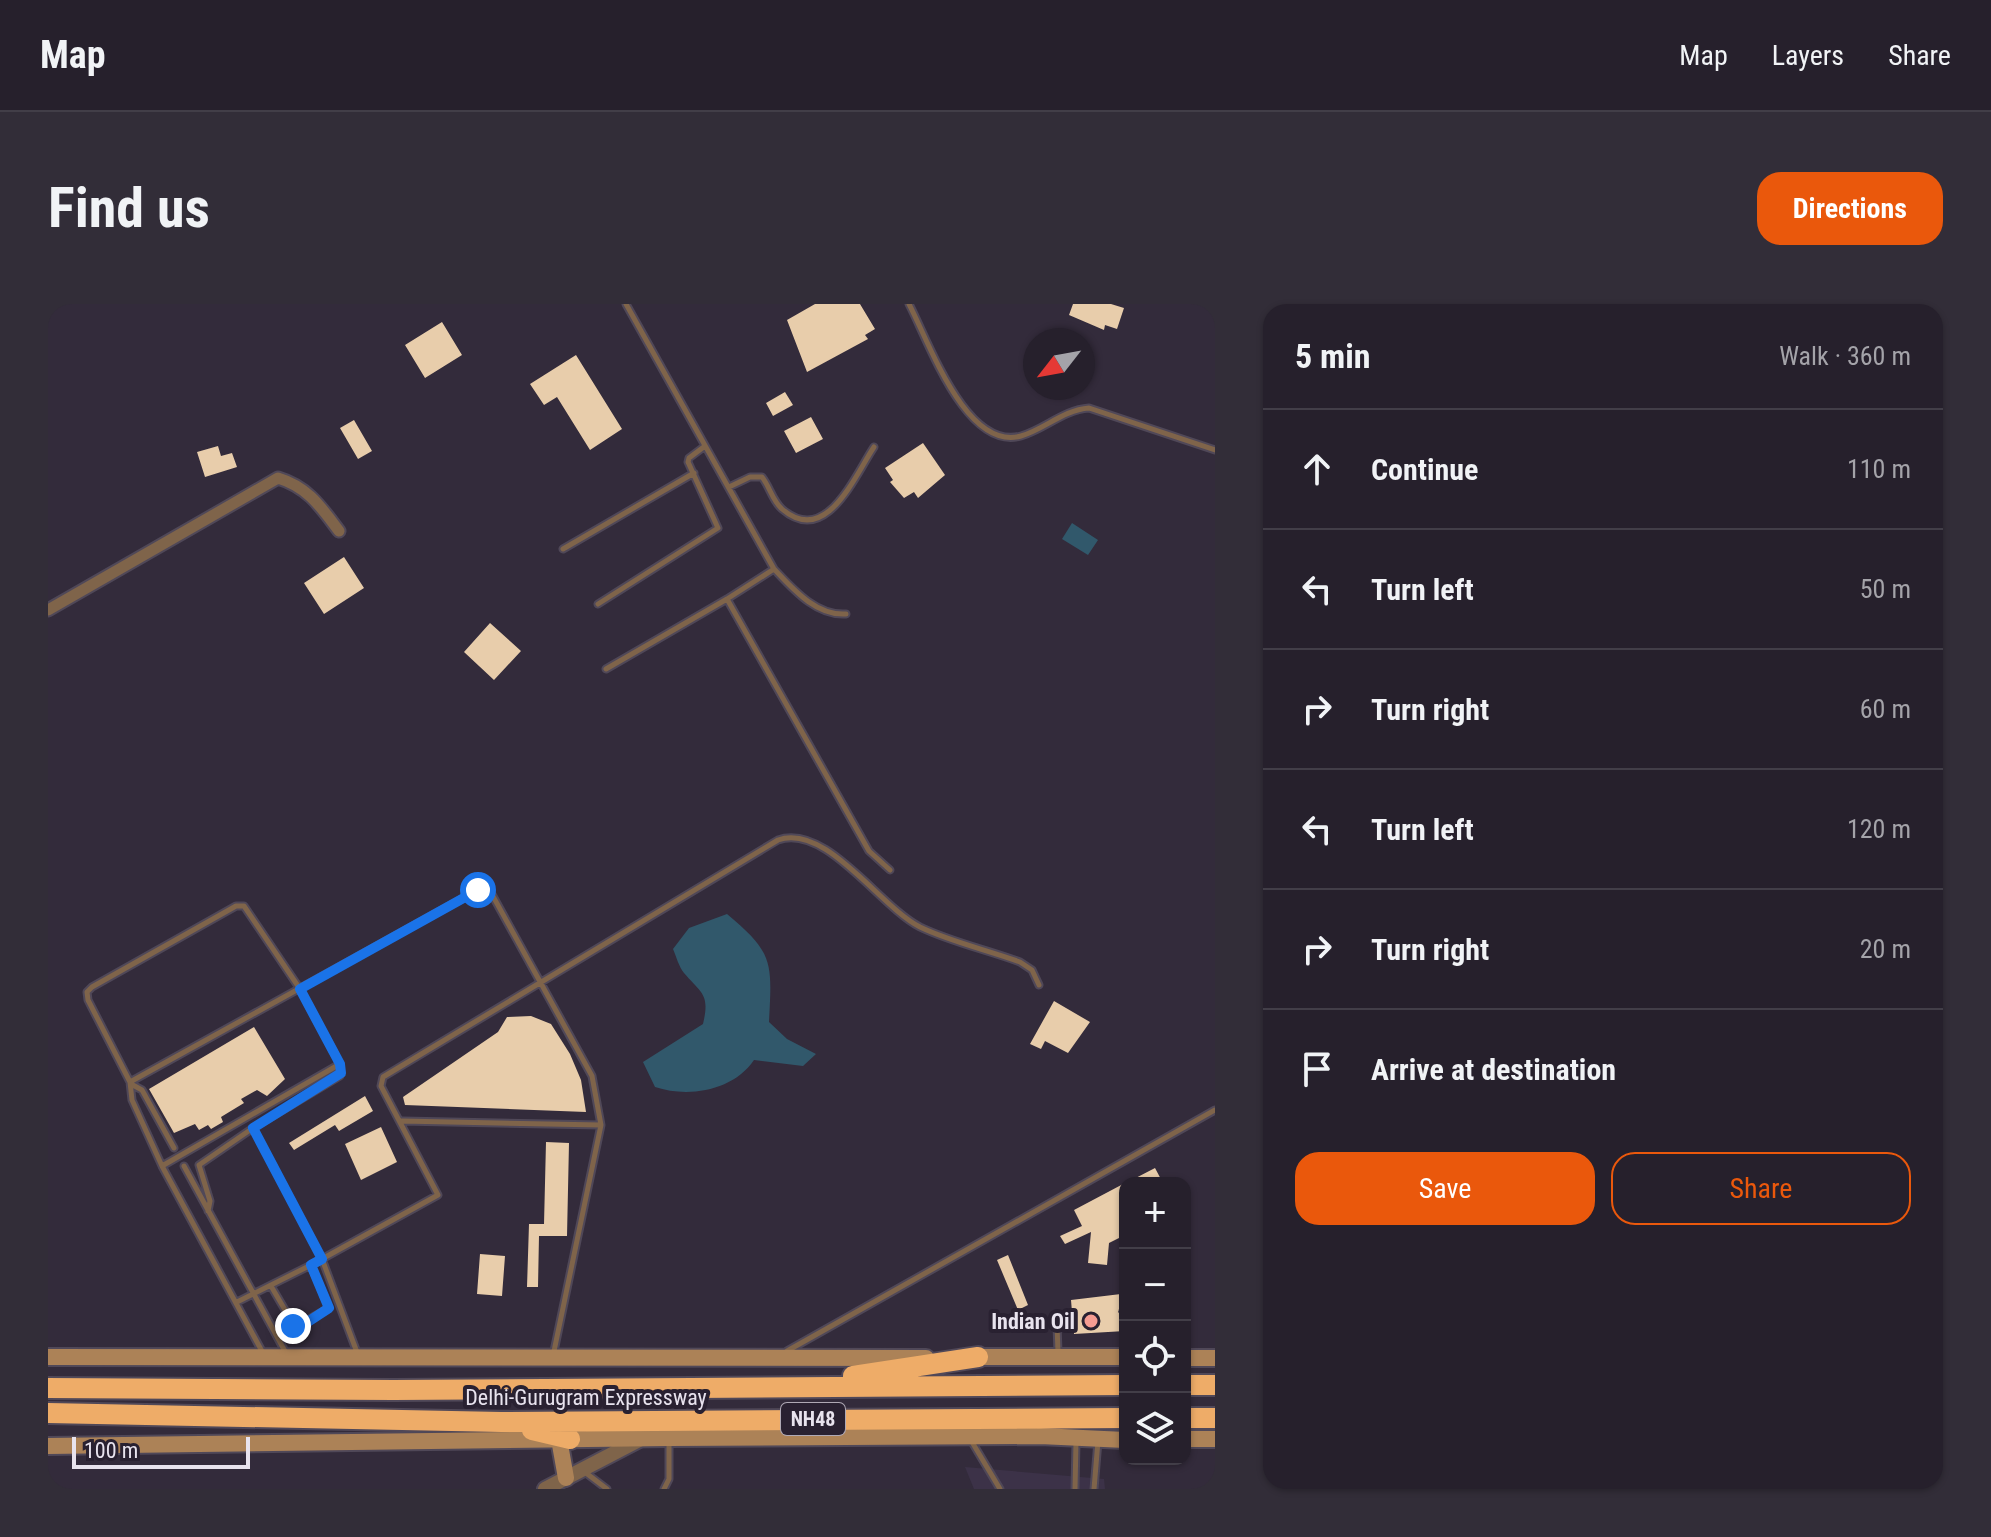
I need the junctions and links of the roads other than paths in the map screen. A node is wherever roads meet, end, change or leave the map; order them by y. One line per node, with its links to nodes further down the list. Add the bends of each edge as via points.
1 (626, 304): 3 (lane)
2 (909, 304): 5 (lane, via 958,399 982,429 1018,437 1075,409 1089,408)
3 (705, 446): 6 (lane, via 689,458); 7 (lane)
4 (874, 447): 7 (lane, via 834,508 819,520 786,512 762,477)
5 (1215, 450)
6 (694, 473): 9 (lane); 12 (lane, via 719,524 716,532)
7 (729, 487): 10 (lane)
8 (339, 531): 13 (street, via 312,495 278,478)
9 (563, 549)
10 (774, 569): 11 (lane); 14 (lane, via 817,608)
11 (727, 599): 15 (lane); 16 (lane, via 869,851)
12 (598, 604)
13 (48, 610)
14 (846, 614)
15 (606, 669)
16 (890, 870)
17 (540, 984): 18 (lane, via 792,835 825,849 917,925 1020,962 1032,970); 19 (lane, via 493,892 485,887); 23 (lane, via 383,1077 381,1086); 24 (lane, via 592,1076)
18 (1039, 985)
19 (300, 989): 20 (lane); 21 (lane); 21 (lane, via 251,912 236,906 87,992)
20 (340, 1064): 25 (lane, via 340,1076); 27 (lane)
21 (131, 1083): 26 (lane, via 148,1100); 27 (lane, via 132,1100)
22 (1215, 1110): 46 (lane)
23 (401, 1121): 24 (lane); 30 (lane, via 438,1195)
24 (601, 1125): 40 (lane)
25 (253, 1128): 29 (lane, via 199,1165); 30 (lane)
26 (174, 1148)
27 (162, 1166): 34 (lane)
28 (184, 1166): 29 (lane)
29 (208, 1211): 33 (lane)
30 (322, 1259): 31 (lane); 38 (lane)
31 (311, 1265): 32 (lane); 32 (lane, via 330,1306 302,1326 293,1326)
32 (271, 1286): 33 (lane)
33 (253, 1294): 34 (lane); 36 (lane)
34 (237, 1302): 37 (lane)
35 (1072, 1317): 42 (lane, via 1057,1325)
36 (287, 1355): 37 (main road); 38 (main road)
37 (264, 1356): 39 (main road)
38 (358, 1356): 40 (main road)
39 (48, 1357)
40 (553, 1357): 46 (main road)
41 (978, 1357): 42 (main road); 46 (main road); 47 (highway)
42 (1058, 1357): 43 (main road)
43 (1119, 1357)
44 (1191, 1358): 45 (main road)
45 (1215, 1358)
46 (774, 1359)
47 (810, 1385): 48 (highway, Delhi-Gurugram Expressway / NH48); 51 (highway, Delhi-Gurugram Expressway / NH48)
48 (1119, 1385)
49 (1191, 1385): 50 (highway)
50 (1215, 1385)
51 (48, 1388)
52 (48, 1413): 56 (highway, Delhi-Gurugram Expressway / NH48)
53 (1119, 1418): 56 (highway, Delhi-Gurugram Expressway / NH48)
54 (1191, 1418): 55 (highway)
55 (1215, 1418)
56 (501, 1422): 60 (highway)
57 (641, 1438): 58 (main road); 60 (main road); 67 (street)
58 (669, 1438): 59 (main road); 71 (lane, via 669,1479)
59 (970, 1438): 63 (main road); 72 (lane)
60 (564, 1439): 66 (main road); 68 (main road)
61 (1191, 1439): 62 (main road)
62 (1215, 1439)
63 (1076, 1440): 64 (main road); 73 (lane)
64 (1099, 1440): 65 (main road); 74 (lane)
65 (1119, 1440)
66 (48, 1446)
67 (582, 1470): 68 (street); 70 (lane)
68 (566, 1478): 69 (street)
69 (545, 1489)
70 (607, 1489)
71 (664, 1489)
72 (1000, 1489)
73 (1075, 1489)
74 (1094, 1489)

